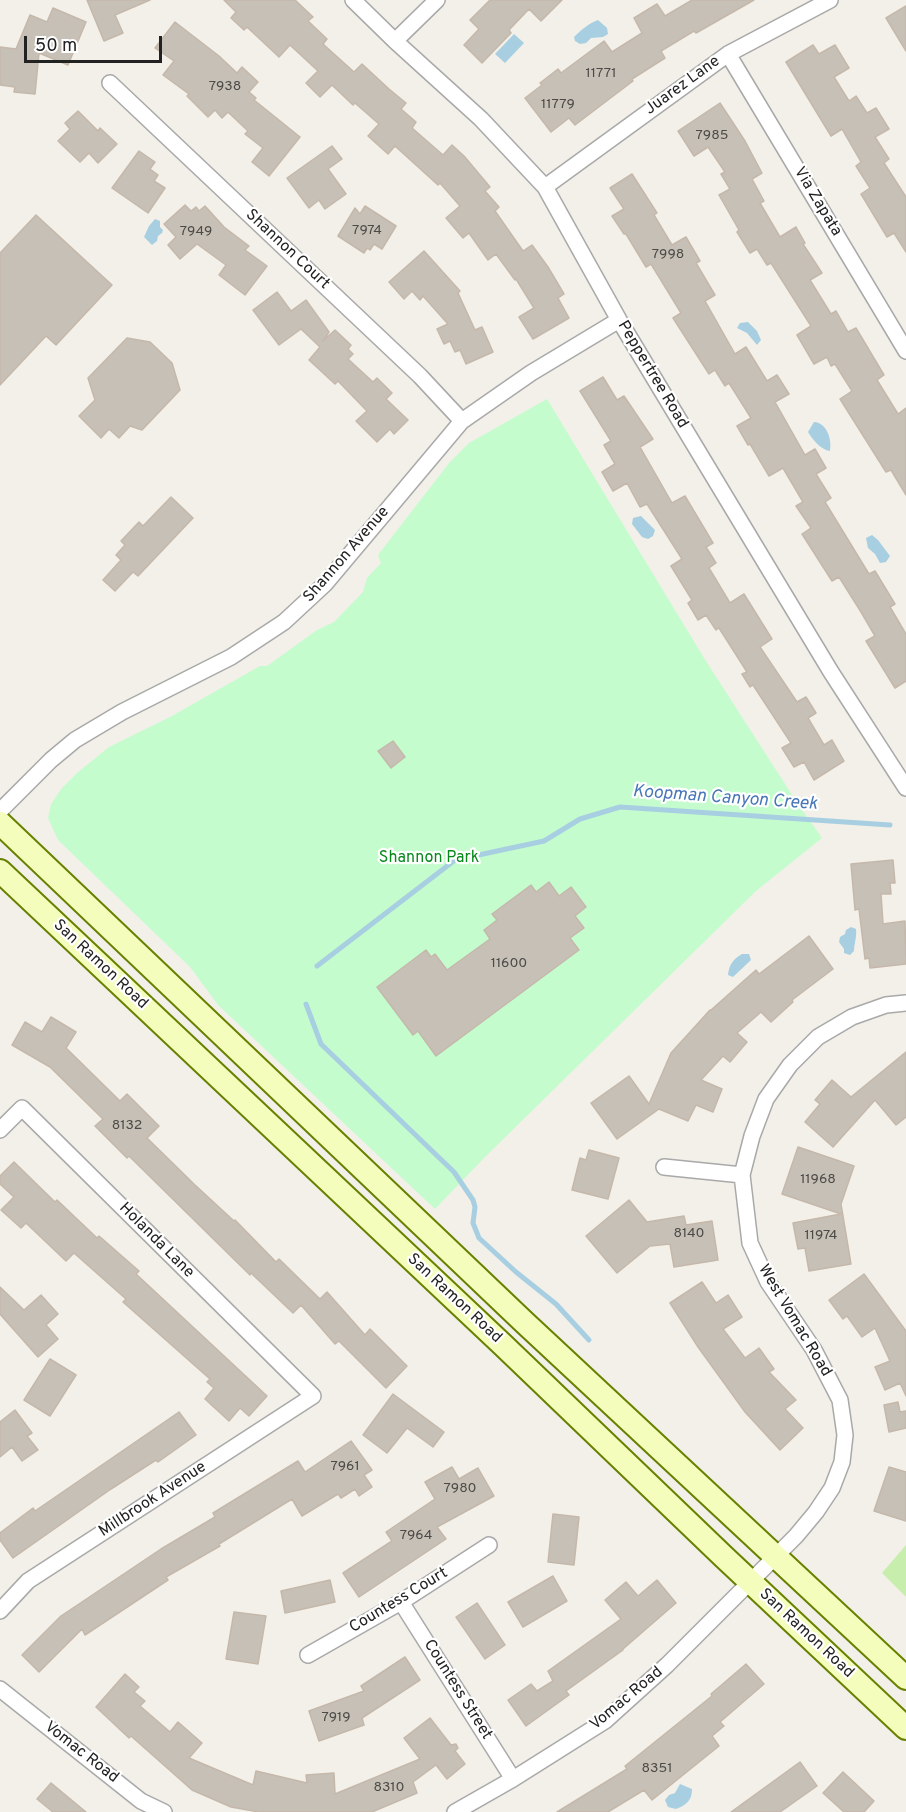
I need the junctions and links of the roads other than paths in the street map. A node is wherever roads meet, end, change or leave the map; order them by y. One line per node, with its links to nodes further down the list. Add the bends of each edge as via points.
1 (353, 0): 4 (street, Peppertree Road)
2 (437, 0): 4 (street)
3 (830, 0): 5 (street, Juarez Lane)
4 (395, 41): 7 (street, Peppertree Road, via 481,119)
5 (728, 54): 7 (street, Juarez Lane); 9 (street, Via Zapata)
6 (110, 83): 10 (street, Shannon Court, via 420,376)
7 (545, 187): 8 (street, Peppertree Road)
8 (619, 320): 10 (street, Shannon Avenue); 11 (street, Peppertree Road, via 831,672)
9 (906, 351)
10 (462, 421): 12 (street, Shannon Avenue, via 325,584 284,622 231,657 75,740)
11 (906, 788)
12 (0, 811)
13 (0, 823): 21 (main road, San Ramon Road)
14 (0, 871): 22 (main road, San Ramon Road)
15 (906, 1003): 18 (street, West Vomac Road, via 886,1005 852,1017 818,1037 790,1065 766,1099)
16 (0, 1130): 19 (street, Holanda Lane, via 22,1108)
17 (664, 1167): 18 (street)
18 (742, 1175): 21 (street, West Vomac Road, via 750,1243 768,1282 814,1350 840,1400 845,1435 842,1462 832,1488)
19 (313, 1396): 24 (street, Millbrook Avenue, via 28,1581)
20 (489, 1545): 23 (street, Countess Court)
21 (776, 1556): 22 (street, West Vomac Road); 26 (main road, San Ramon Road)
22 (750, 1582): 28 (main road, San Ramon Road); 29 (street, Vomac Road, via 605,1721)
23 (401, 1602): 25 (street, Countess Court); 29 (street, Countess Street)
24 (0, 1611)
25 (308, 1655)
26 (906, 1678)
27 (0, 1689): 30 (street, Vomac Road)
28 (906, 1728)
29 (513, 1779): 32 (street, Vomac Road)
30 (136, 1806): 31 (street, Vomac Road)
31 (164, 1812)
32 (455, 1812)

